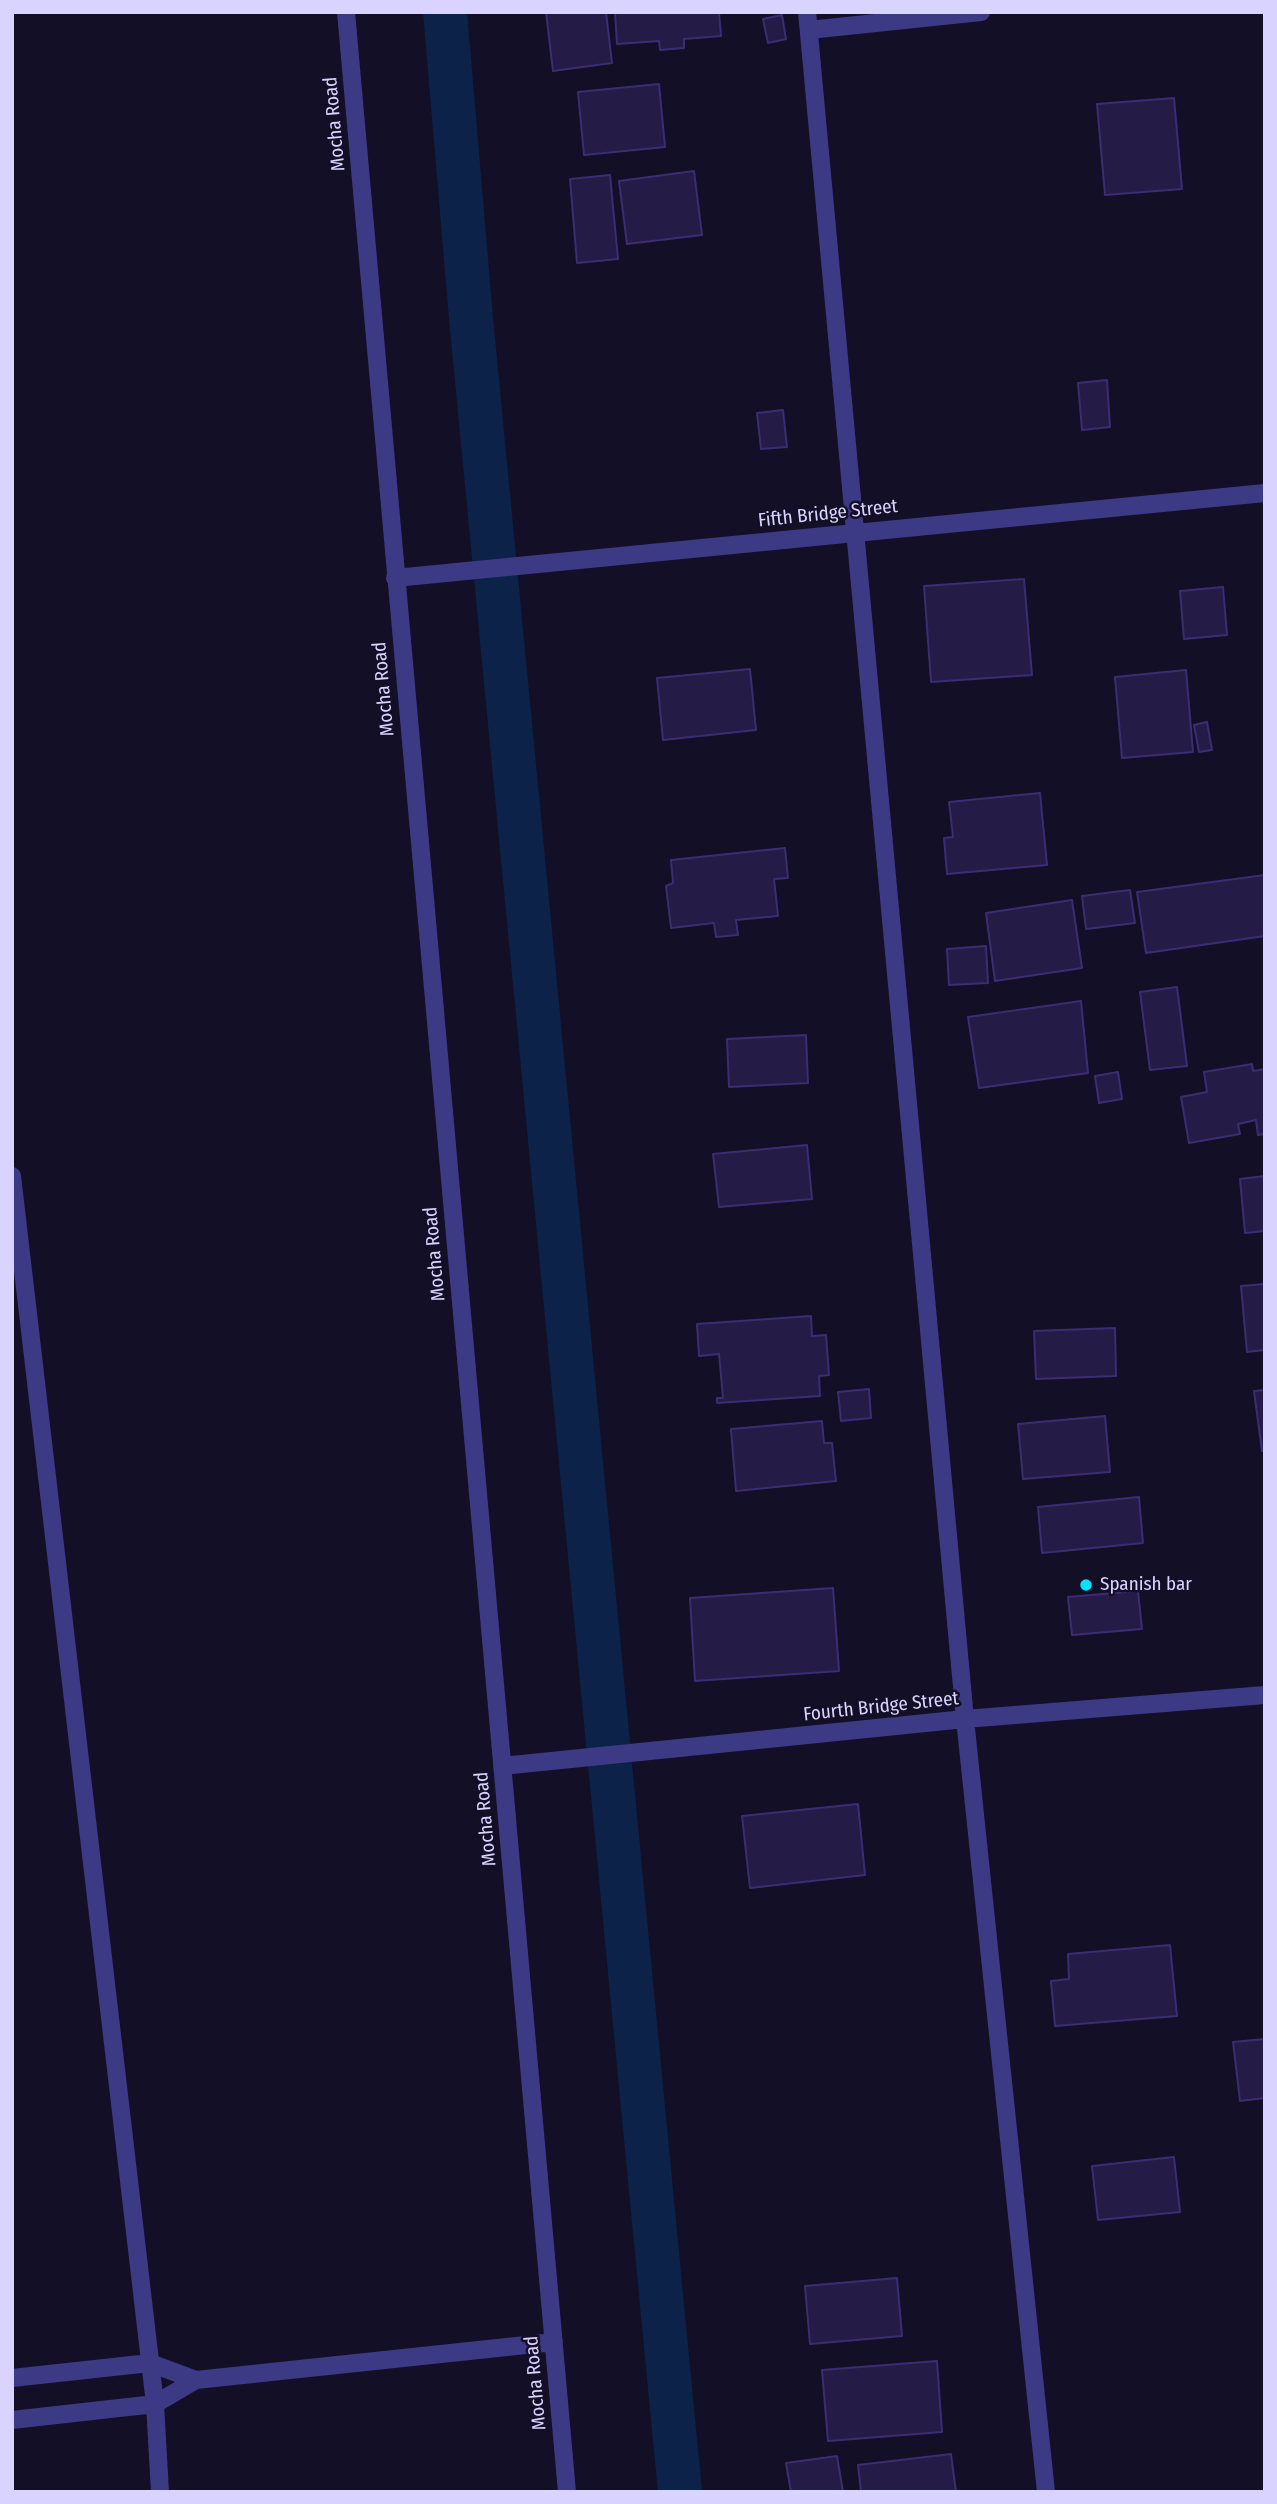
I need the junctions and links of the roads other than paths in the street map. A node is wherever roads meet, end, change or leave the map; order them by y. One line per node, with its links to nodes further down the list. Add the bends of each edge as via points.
1 (346, 12): 6 (street, Mocha Road)
2 (981, 12): 3 (street)
3 (808, 21): 5 (street)
4 (1265, 493): 5 (street, Fifth Bridge Street)
5 (855, 533): 6 (street, Fifth Bridge Street); 9 (street)
6 (395, 578): 10 (street, Mocha Road)
7 (12, 1176): 12 (street)
8 (1265, 1695): 9 (street, Fourth Bridge Street)
9 (965, 1719): 10 (street, Fourth Bridge Street); 19 (street)
10 (502, 1766): 11 (street, Mocha Road)
11 (554, 2342): 14 (street); 18 (street, Mocha Road)
12 (150, 2362): 13 (street); 14 (street); 15 (street)
13 (12, 2378)
14 (196, 2380): 15 (street)
15 (155, 2404): 16 (street); 17 (street)
16 (12, 2420)
17 (160, 2492)
18 (567, 2492)
19 (1046, 2492)

